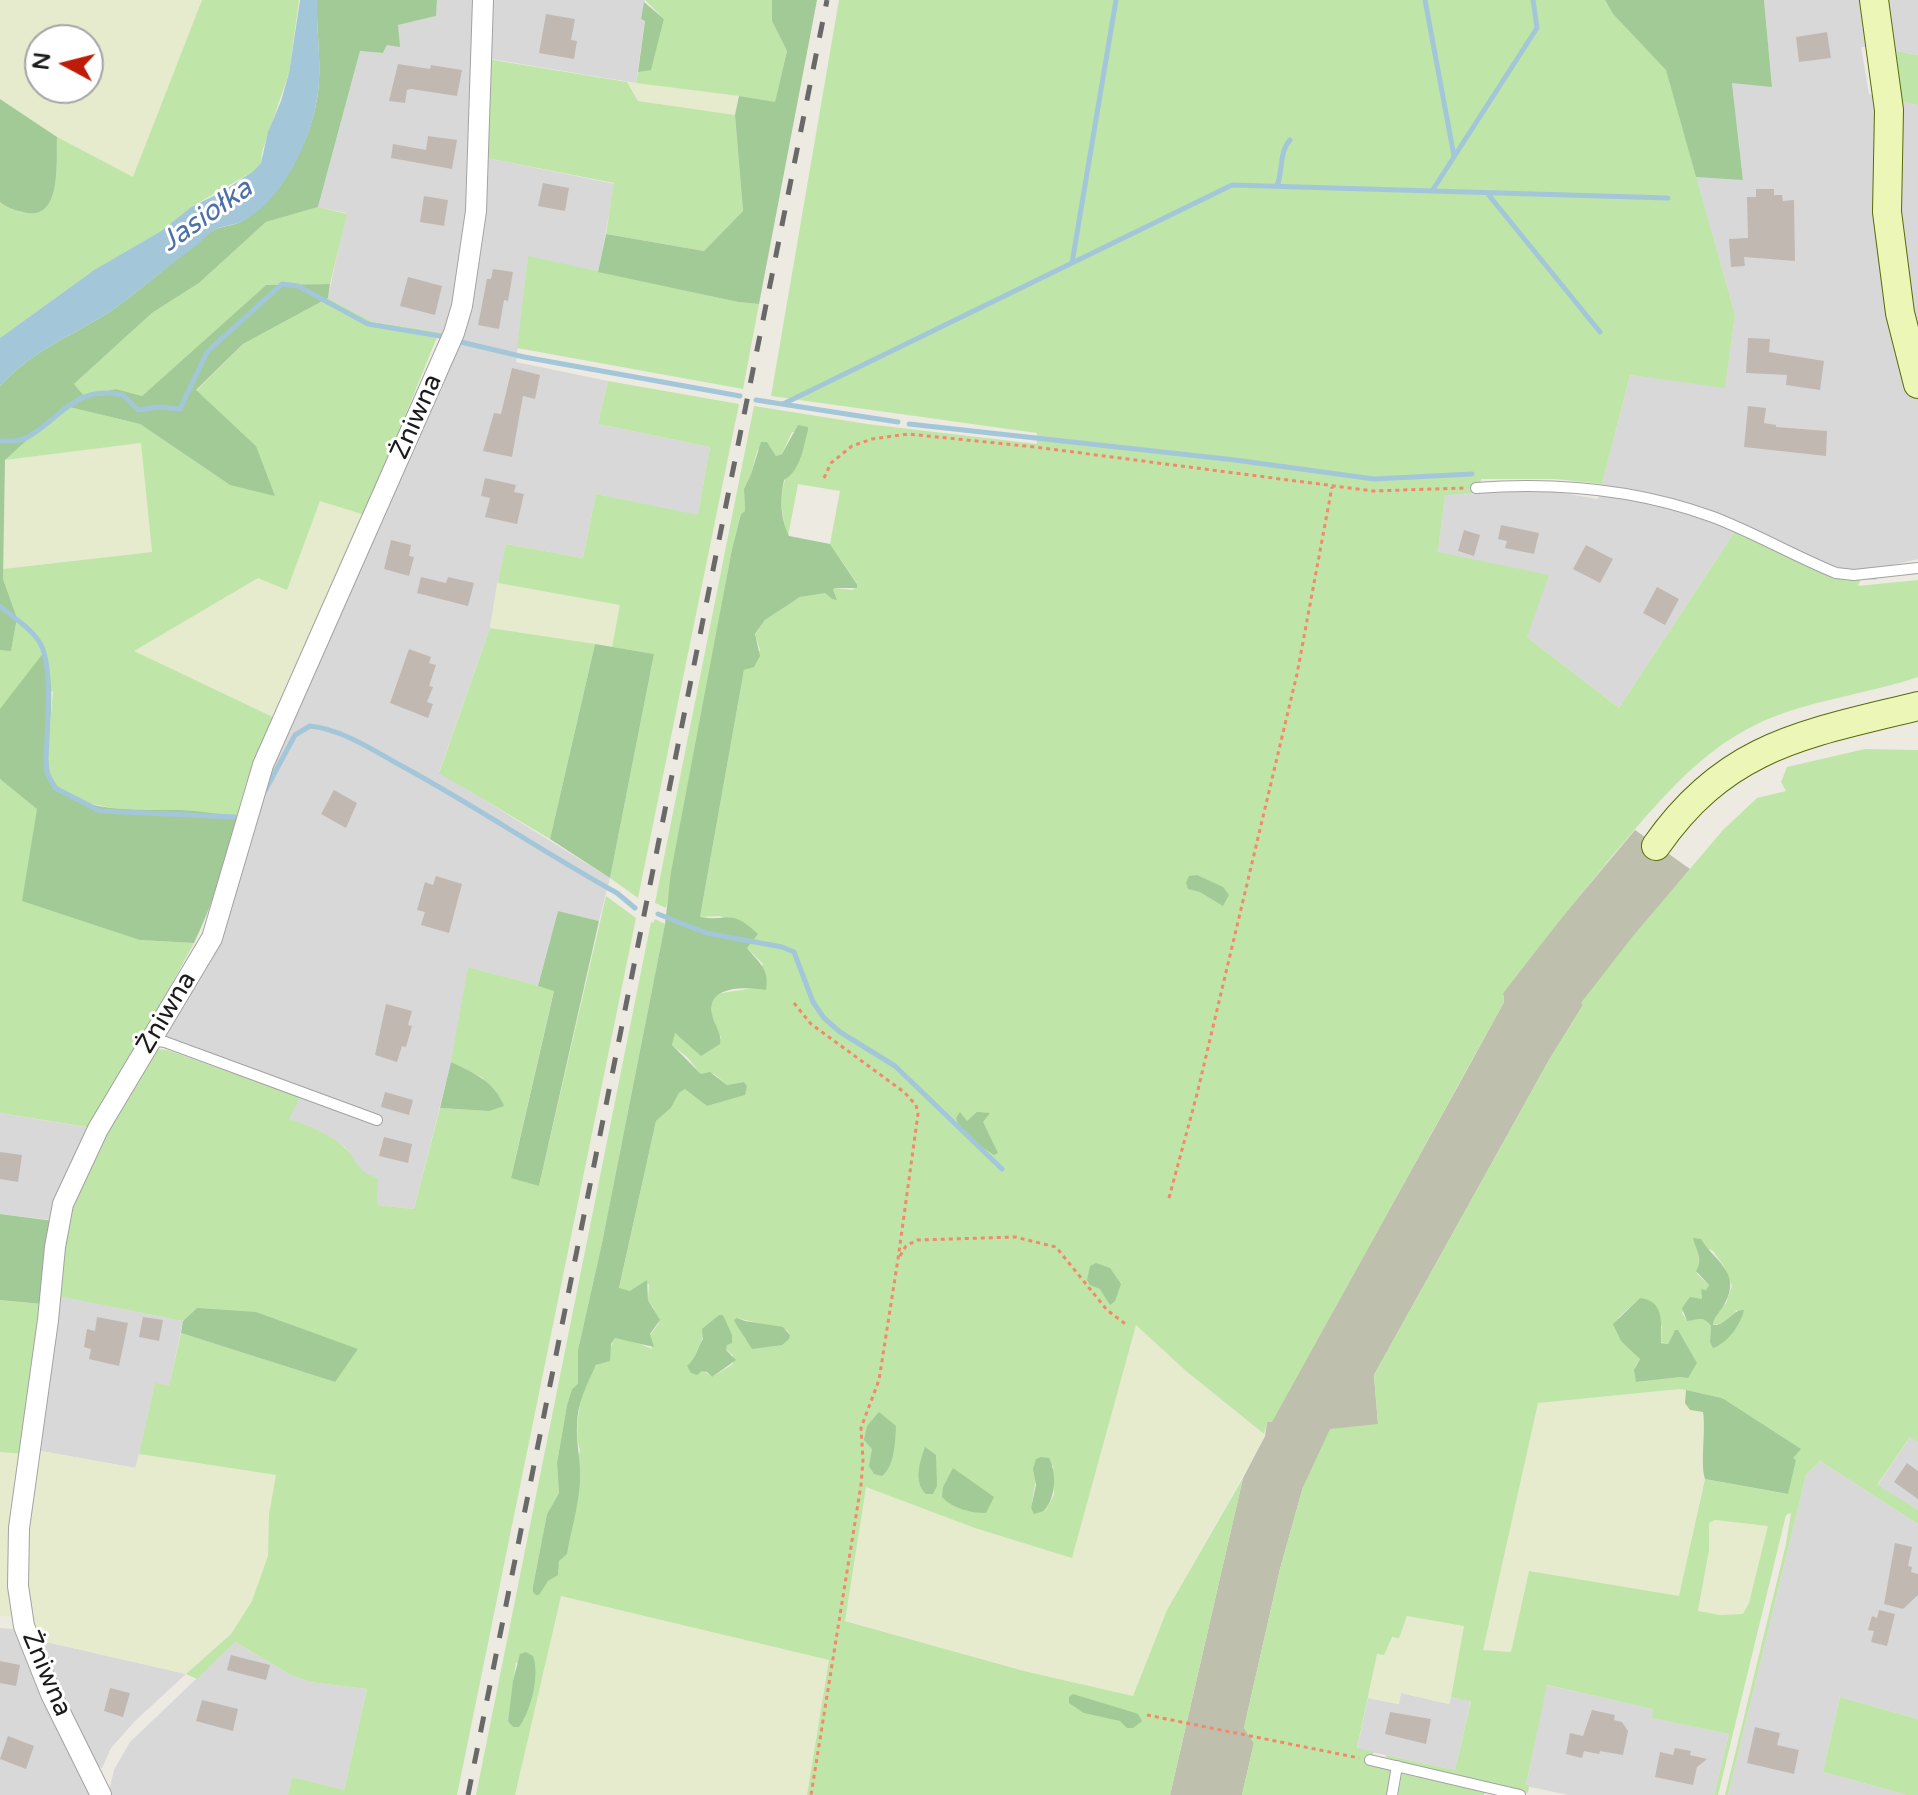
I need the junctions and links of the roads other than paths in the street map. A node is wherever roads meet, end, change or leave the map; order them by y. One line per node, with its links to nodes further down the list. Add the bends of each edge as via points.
1 (483, 0): 8 (street, Żniwna, via 476,211 454,333 263,765 212,938)
2 (1874, 0): 3 (street, via 1889,110 1889,226 1900,313)
3 (1918, 384)
4 (1476, 488): 5 (lane, via 1548,484 1614,493 1714,518 1836,573)
5 (1918, 568)
6 (1918, 706): 7 (street, via 1788,740 1755,755 1704,791)
7 (1656, 846)
8 (151, 1040): 9 (lane); 12 (street, Żniwna, via 98,1129 63,1204 19,1528 24,1626)
9 (377, 1120)
10 (1370, 1760): 11 (lane)
11 (1397, 1766): 13 (lane); 14 (lane)
12 (101, 1795)
13 (1392, 1795)
14 (1520, 1795)

